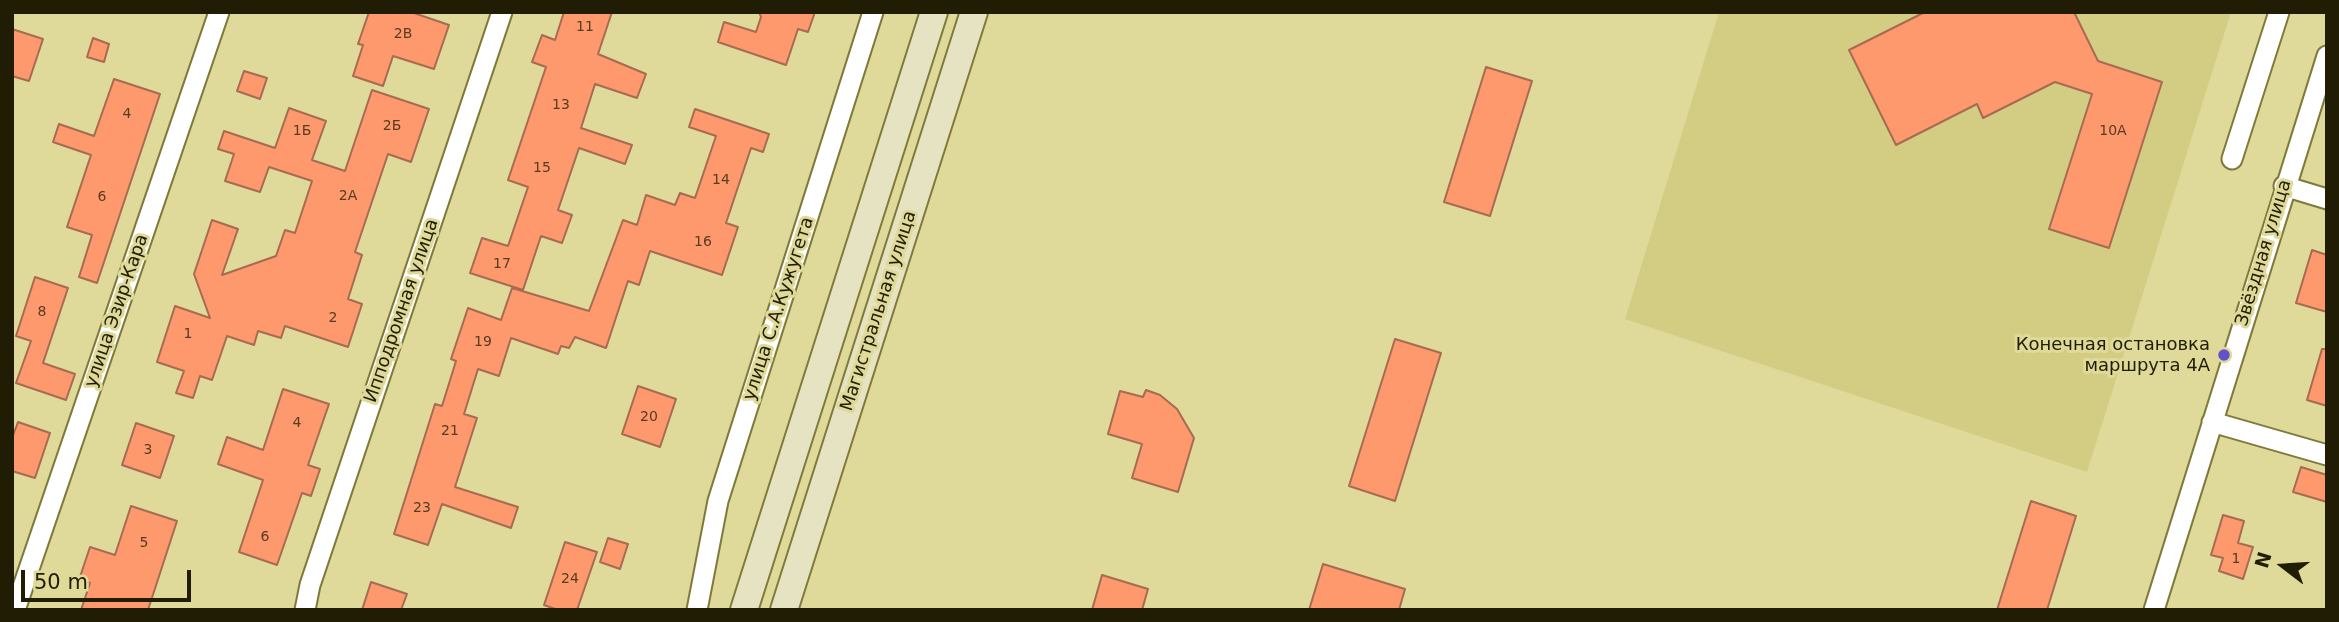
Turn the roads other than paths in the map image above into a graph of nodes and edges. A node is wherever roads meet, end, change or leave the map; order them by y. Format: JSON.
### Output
{"nodes":[{"id":1,"x":219,"y":12,"type":"edge"},
{"id":2,"x":502,"y":12,"type":"edge"},
{"id":3,"x":873,"y":12,"type":"edge"},
{"id":4,"x":934,"y":12,"type":"edge"},
{"id":5,"x":974,"y":12,"type":"edge"},
{"id":6,"x":2279,"y":12,"type":"edge"},
{"id":7,"x":2327,"y":56,"type":"edge"},
{"id":8,"x":2232,"y":159,"type":"dead end"},
{"id":9,"x":2284,"y":186,"type":"junction"},
{"id":10,"x":2327,"y":199,"type":"edge"},
{"id":11,"x":2212,"y":422,"type":"junction"},
{"id":12,"x":2327,"y":455,"type":"edge"},
{"id":13,"x":15,"y":610,"type":"edge"},
{"id":14,"x":305,"y":610,"type":"edge"},
{"id":15,"x":698,"y":610,"type":"edge"},
{"id":16,"x":744,"y":610,"type":"edge"},
{"id":17,"x":783,"y":610,"type":"edge"},
{"id":18,"x":2154,"y":610,"type":"edge"}],
"edges":[{"from":1,"to":13,"type":"street","name":"улица Эзир-Кара"},
{"from":2,"to":14,"type":"street","name":"Ипподромная улица"},
{"from":3,"to":15,"type":"street","name":"улица С.А.Кужугета"},
{"from":4,"to":16,"type":"main road"},
{"from":5,"to":17,"type":"main road","name":"Магистральная улица"},
{"from":6,"to":8,"type":"street"},
{"from":7,"to":9,"type":"street","name":"Звёздная улица"},
{"from":9,"to":10,"type":"street"},
{"from":9,"to":11,"type":"street","name":"Звёздная улица"},
{"from":11,"to":12,"type":"street"},
{"from":11,"to":18,"type":"street","name":"Звёздная улица"}]}
